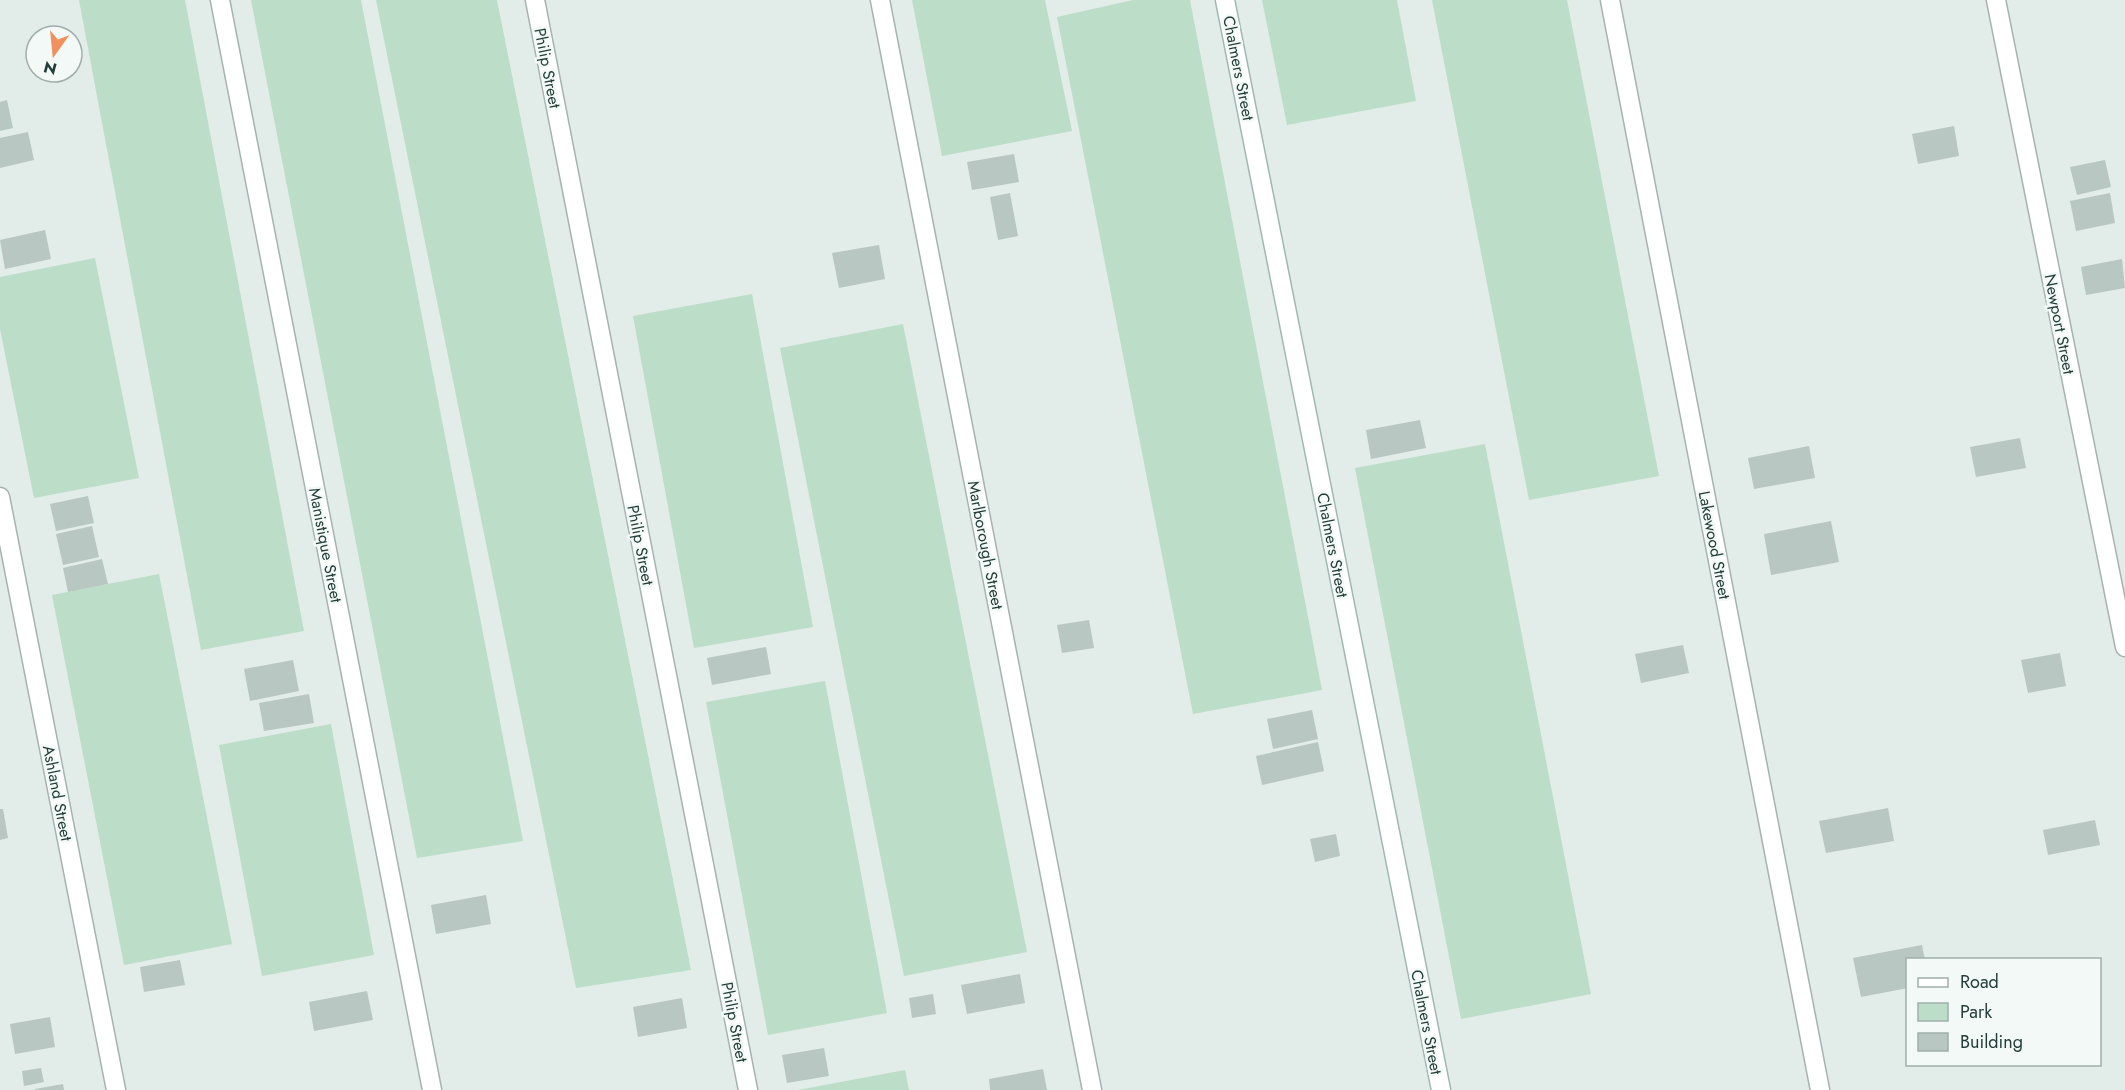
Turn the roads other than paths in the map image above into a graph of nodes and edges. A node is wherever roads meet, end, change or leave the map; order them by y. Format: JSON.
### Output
{"nodes":[{"id":1,"x":220,"y":0,"type":"edge"},
{"id":2,"x":535,"y":0,"type":"edge"},
{"id":3,"x":880,"y":0,"type":"edge"},
{"id":4,"x":1225,"y":0,"type":"edge"},
{"id":5,"x":1610,"y":0,"type":"edge"},
{"id":6,"x":1996,"y":0,"type":"edge"},
{"id":7,"x":0,"y":497,"type":"edge"},
{"id":8,"x":2125,"y":648,"type":"edge"},
{"id":9,"x":116,"y":1090,"type":"edge"},
{"id":10,"x":432,"y":1090,"type":"edge"},
{"id":11,"x":748,"y":1090,"type":"edge"},
{"id":12,"x":1092,"y":1090,"type":"edge"},
{"id":13,"x":1441,"y":1090,"type":"edge"},
{"id":14,"x":1820,"y":1090,"type":"edge"}],
"edges":[{"from":1,"to":10,"type":"street","name":"Manistique Street"},
{"from":2,"to":11,"type":"street","name":"Philip Street"},
{"from":3,"to":12,"type":"street","name":"Marlborough Street"},
{"from":4,"to":13,"type":"street","name":"Chalmers Street"},
{"from":5,"to":14,"type":"street","name":"Lakewood Street"},
{"from":6,"to":8,"type":"street","name":"Newport Street"},
{"from":7,"to":9,"type":"street","name":"Ashland Street"}]}
